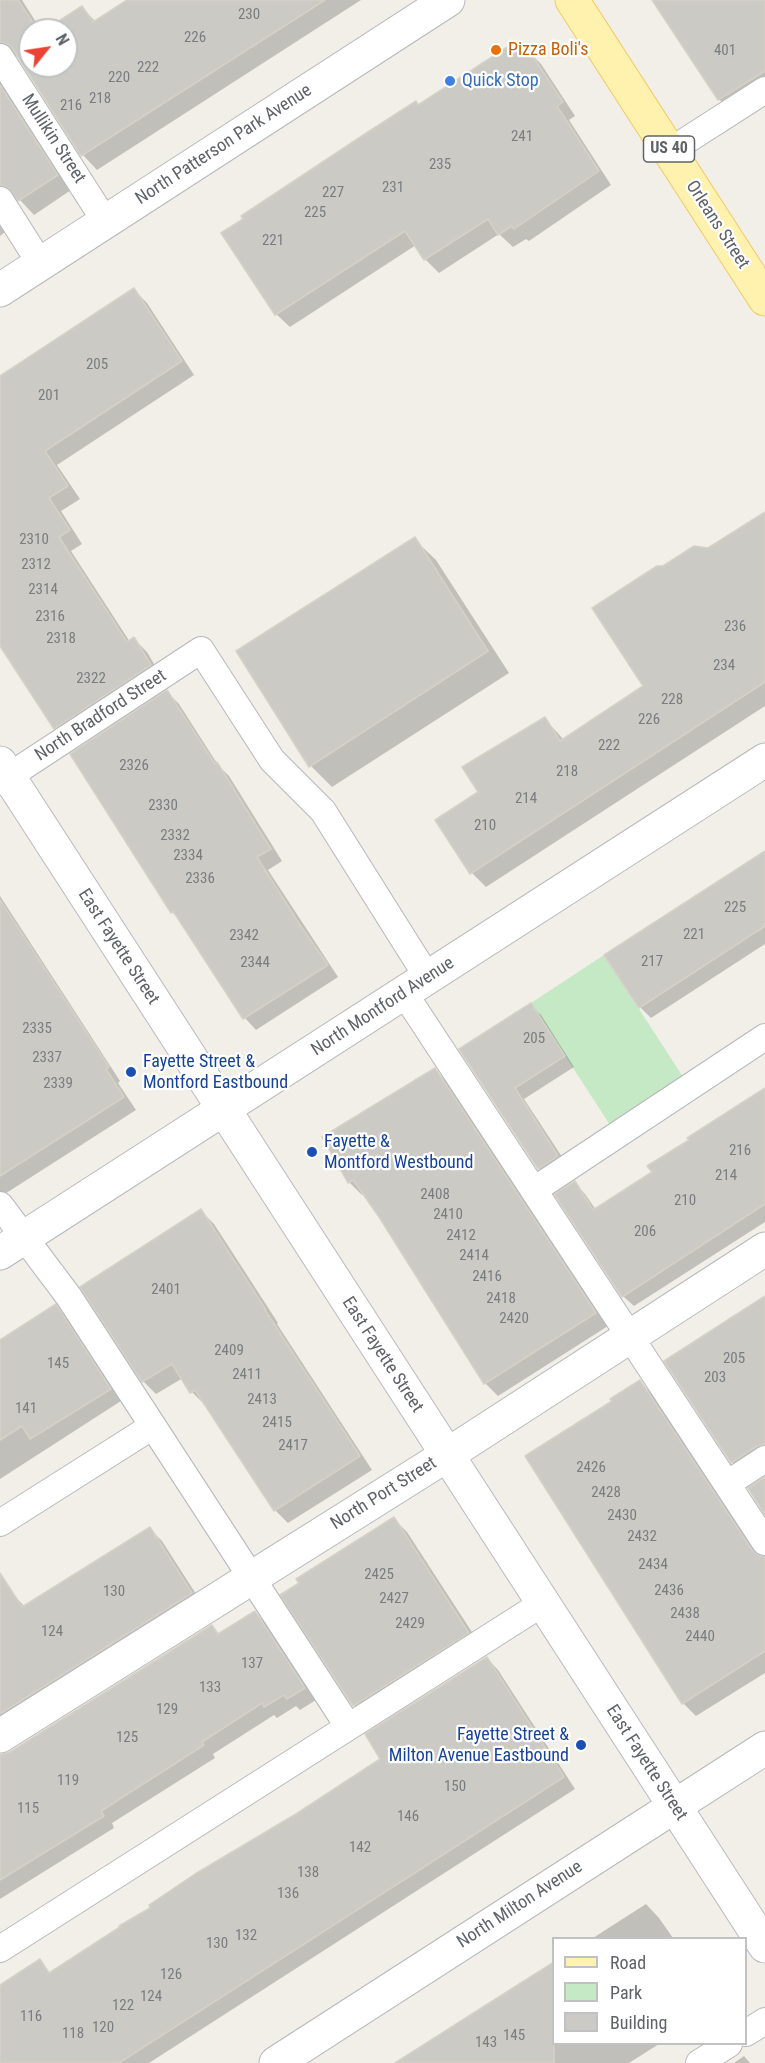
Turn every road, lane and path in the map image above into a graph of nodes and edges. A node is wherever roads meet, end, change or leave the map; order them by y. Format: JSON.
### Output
{"nodes":[{"id":1,"x":448,"y":0,"type":"edge"},
{"id":2,"x":572,"y":0,"type":"edge"},
{"id":3,"x":0,"y":57,"type":"edge"},
{"id":4,"x":765,"y":90,"type":"edge"},
{"id":5,"x":670,"y":151,"type":"junction"},
{"id":6,"x":0,"y":200,"type":"edge"},
{"id":7,"x":105,"y":221,"type":"junction"},
{"id":8,"x":40,"y":263,"type":"junction"},
{"id":9,"x":0,"y":290,"type":"edge"},
{"id":10,"x":764,"y":294,"type":"edge"},
{"id":11,"x":765,"y":760,"type":"edge"},
{"id":12,"x":3,"y":774,"type":"edge"},
{"id":13,"x":416,"y":985,"type":"junction"},
{"id":14,"x":765,"y":1037,"type":"edge"},
{"id":15,"x":224,"y":1109,"type":"junction"},
{"id":16,"x":534,"y":1190,"type":"junction"},
{"id":17,"x":0,"y":1205,"type":"edge"},
{"id":18,"x":12,"y":1245,"type":"edge"},
{"id":19,"x":765,"y":1249,"type":"edge"},
{"id":20,"x":631,"y":1336,"type":"junction"},
{"id":21,"x":153,"y":1426,"type":"junction"},
{"id":22,"x":447,"y":1455,"type":"junction"},
{"id":23,"x":765,"y":1459,"type":"edge"},
{"id":24,"x":727,"y":1484,"type":"junction"},
{"id":25,"x":0,"y":1523,"type":"edge"},
{"id":26,"x":765,"y":1542,"type":"edge"},
{"id":27,"x":251,"y":1578,"type":"junction"},
{"id":28,"x":543,"y":1603,"type":"junction"},
{"id":29,"x":348,"y":1726,"type":"junction"},
{"id":30,"x":0,"y":1736,"type":"edge"},
{"id":31,"x":765,"y":1748,"type":"edge"},
{"id":32,"x":675,"y":1806,"type":"junction"},
{"id":33,"x":765,"y":1946,"type":"edge"},
{"id":34,"x":0,"y":1948,"type":"edge"},
{"id":35,"x":765,"y":2020,"type":"edge"},
{"id":36,"x":747,"y":2032,"type":"edge"},
{"id":37,"x":726,"y":2045,"type":"edge"},
{"id":38,"x":276,"y":2063,"type":"edge"},
{"id":39,"x":699,"y":2063,"type":"edge"}],
"edges":[{"from":1,"to":7,"type":"street","name":"North Patterson Park Avenue"},
{"from":2,"to":5,"type":"main road","name":"Orleans Street","number":"US 40"},
{"from":3,"to":7,"type":"lane","name":"Mullikin Street"},
{"from":4,"to":5,"type":"lane"},
{"from":5,"to":10,"type":"main road","name":"Orleans Street","number":"US 40"},
{"from":6,"to":8,"type":"lane"},
{"from":7,"to":8,"type":"street","name":"North Patterson Park Avenue"},
{"from":8,"to":9,"type":"street","name":"North Patterson Park Avenue"},
{"from":11,"to":13,"type":"street","name":"North Montford Avenue"},
{"from":12,"to":13,"type":"lane","name":"North Bradford Street"},
{"from":12,"to":15,"type":"street","name":"East Fayette Street"},
{"from":13,"to":15,"type":"street","name":"North Montford Avenue"},
{"from":13,"to":16,"type":"lane"},
{"from":14,"to":16,"type":"lane"},
{"from":15,"to":18,"type":"street","name":"North Montford Avenue"},
{"from":15,"to":22,"type":"street","name":"East Fayette Street"},
{"from":16,"to":20,"type":"lane"},
{"from":17,"to":18,"type":"lane"},
{"from":18,"to":21,"type":"lane"},
{"from":19,"to":20,"type":"street","name":"North Port Street"},
{"from":20,"to":22,"type":"street","name":"North Port Street"},
{"from":20,"to":24,"type":"lane"},
{"from":21,"to":25,"type":"lane"},
{"from":21,"to":27,"type":"lane"},
{"from":22,"to":27,"type":"street","name":"North Port Street"},
{"from":22,"to":28,"type":"street","name":"East Fayette Street"},
{"from":23,"to":24,"type":"lane"},
{"from":24,"to":26,"type":"lane"},
{"from":27,"to":29,"type":"lane"},
{"from":27,"to":30,"type":"street","name":"North Port Street"},
{"from":28,"to":29,"type":"lane"},
{"from":28,"to":32,"type":"street","name":"East Fayette Street"},
{"from":29,"to":34,"type":"lane"},
{"from":31,"to":32,"type":"street","name":"North Milton Avenue"},
{"from":32,"to":33,"type":"street","name":"East Fayette Street"},
{"from":32,"to":38,"type":"street","name":"North Milton Avenue"},
{"from":35,"to":36,"type":"lane"},
{"from":37,"to":39,"type":"lane"}]}
